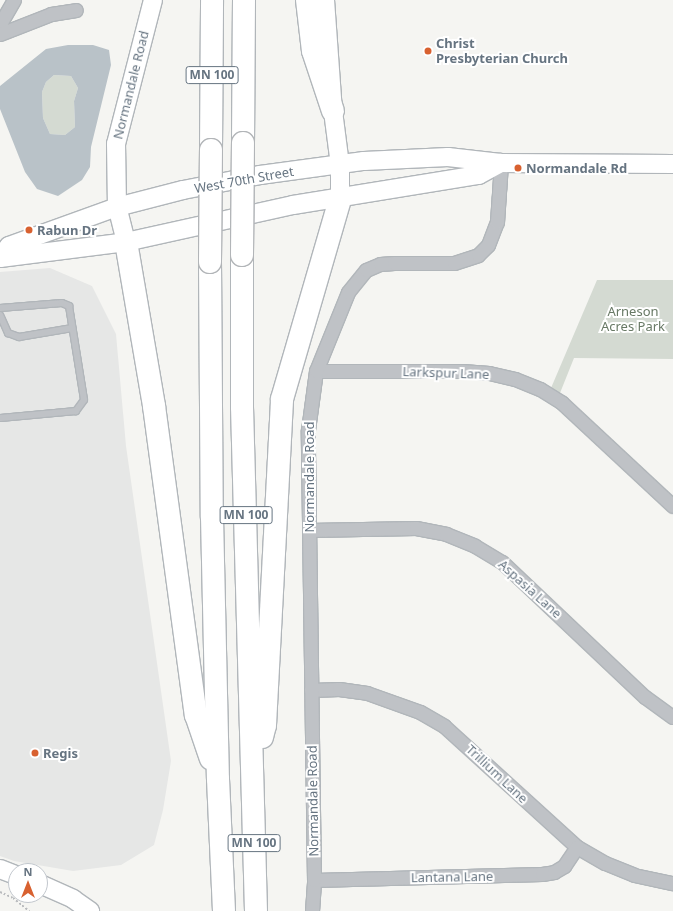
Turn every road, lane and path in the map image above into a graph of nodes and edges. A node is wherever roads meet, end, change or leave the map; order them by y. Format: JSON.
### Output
{"nodes":[{"id":1,"x":14,"y":0,"type":"edge"},
{"id":2,"x":153,"y":0,"type":"edge"},
{"id":3,"x":212,"y":0,"type":"edge"},
{"id":4,"x":244,"y":0,"type":"edge"},
{"id":5,"x":307,"y":0,"type":"edge"},
{"id":6,"x":325,"y":0,"type":"edge"},
{"id":7,"x":76,"y":10,"type":"dead end"},
{"id":8,"x":0,"y":24,"type":"edge"},
{"id":9,"x":0,"y":34,"type":"edge"},
{"id":10,"x":333,"y":111,"type":"junction"},
{"id":11,"x":502,"y":163,"type":"junction"},
{"id":12,"x":673,"y":164,"type":"edge"},
{"id":13,"x":340,"y":165,"type":"junction"},
{"id":14,"x":340,"y":199,"type":"junction"},
{"id":15,"x":117,"y":207,"type":"junction"},
{"id":16,"x":126,"y":242,"type":"junction"},
{"id":17,"x":0,"y":258,"type":"edge"},
{"id":18,"x":0,"y":308,"type":"edge"},
{"id":19,"x":0,"y":315,"type":"edge"},
{"id":20,"x":72,"y":328,"type":"junction"},
{"id":21,"x":316,"y":370,"type":"junction"},
{"id":22,"x":0,"y":418,"type":"edge"},
{"id":23,"x":673,"y":506,"type":"edge"},
{"id":24,"x":309,"y":530,"type":"junction"},
{"id":25,"x":311,"y":690,"type":"junction"},
{"id":26,"x":673,"y":717,"type":"edge"},
{"id":27,"x":252,"y":775,"type":"junction"},
{"id":28,"x":218,"y":779,"type":"junction"},
{"id":29,"x":577,"y":847,"type":"junction"},
{"id":30,"x":314,"y":880,"type":"junction"},
{"id":31,"x":673,"y":883,"type":"edge"},
{"id":32,"x":48,"y":888,"type":"edge"},
{"id":33,"x":0,"y":892,"type":"edge"},
{"id":34,"x":29,"y":911,"type":"edge"},
{"id":35,"x":90,"y":911,"type":"edge"},
{"id":36,"x":224,"y":911,"type":"edge"},
{"id":37,"x":256,"y":911,"type":"edge"},
{"id":38,"x":312,"y":911,"type":"edge"}],
"edges":[{"from":1,"to":8,"type":"street"},
{"from":2,"to":15,"type":"street","name":"Normandale Road"},
{"from":3,"to":28,"type":"highway","number":"MN 100","bridge":true},
{"from":4,"to":27,"type":"highway","number":"MN 100","bridge":true},
{"from":5,"to":10,"type":"highway"},
{"from":6,"to":10,"type":"street"},
{"from":7,"to":9,"type":"street"},
{"from":10,"to":13,"type":"street"},
{"from":11,"to":12,"type":"street","name":"West 70th Street"},
{"from":11,"to":13,"type":"street","name":"West 70th Street"},
{"from":11,"to":14,"type":"street","name":"West 70th Street"},
{"from":11,"to":21,"type":"street","name":"Normandale Road"},
{"from":13,"to":14,"type":"street"},
{"from":13,"to":15,"type":"street","name":"West 70th Street"},
{"from":14,"to":16,"type":"street","name":"West 70th Street"},
{"from":14,"to":27,"type":"highway"},
{"from":15,"to":16,"type":"street","name":"Normandale Road"},
{"from":15,"to":17,"type":"street","name":"West 70th Street"},
{"from":16,"to":17,"type":"street","name":"West 70th Street"},
{"from":16,"to":28,"type":"highway"},
{"from":18,"to":20,"type":"lane"},
{"from":19,"to":20,"type":"lane"},
{"from":20,"to":22,"type":"lane"},
{"from":21,"to":23,"type":"street","name":"Larkspur Lane"},
{"from":21,"to":24,"type":"street","name":"Normandale Road"},
{"from":24,"to":25,"type":"street","name":"Normandale Road"},
{"from":24,"to":26,"type":"street","name":"Aspasia Lane"},
{"from":25,"to":29,"type":"street","name":"Trillium Lane"},
{"from":25,"to":30,"type":"street","name":"Normandale Road"},
{"from":27,"to":37,"type":"highway","number":"MN 100"},
{"from":28,"to":36,"type":"highway","number":"MN 100"},
{"from":29,"to":30,"type":"street","name":"Lantana Lane"},
{"from":29,"to":31,"type":"street","name":"Trillium Lane"},
{"from":30,"to":38,"type":"street","name":"Normandale Road"},
{"from":32,"to":35,"type":"street"},
{"from":33,"to":34,"type":"path"}]}
